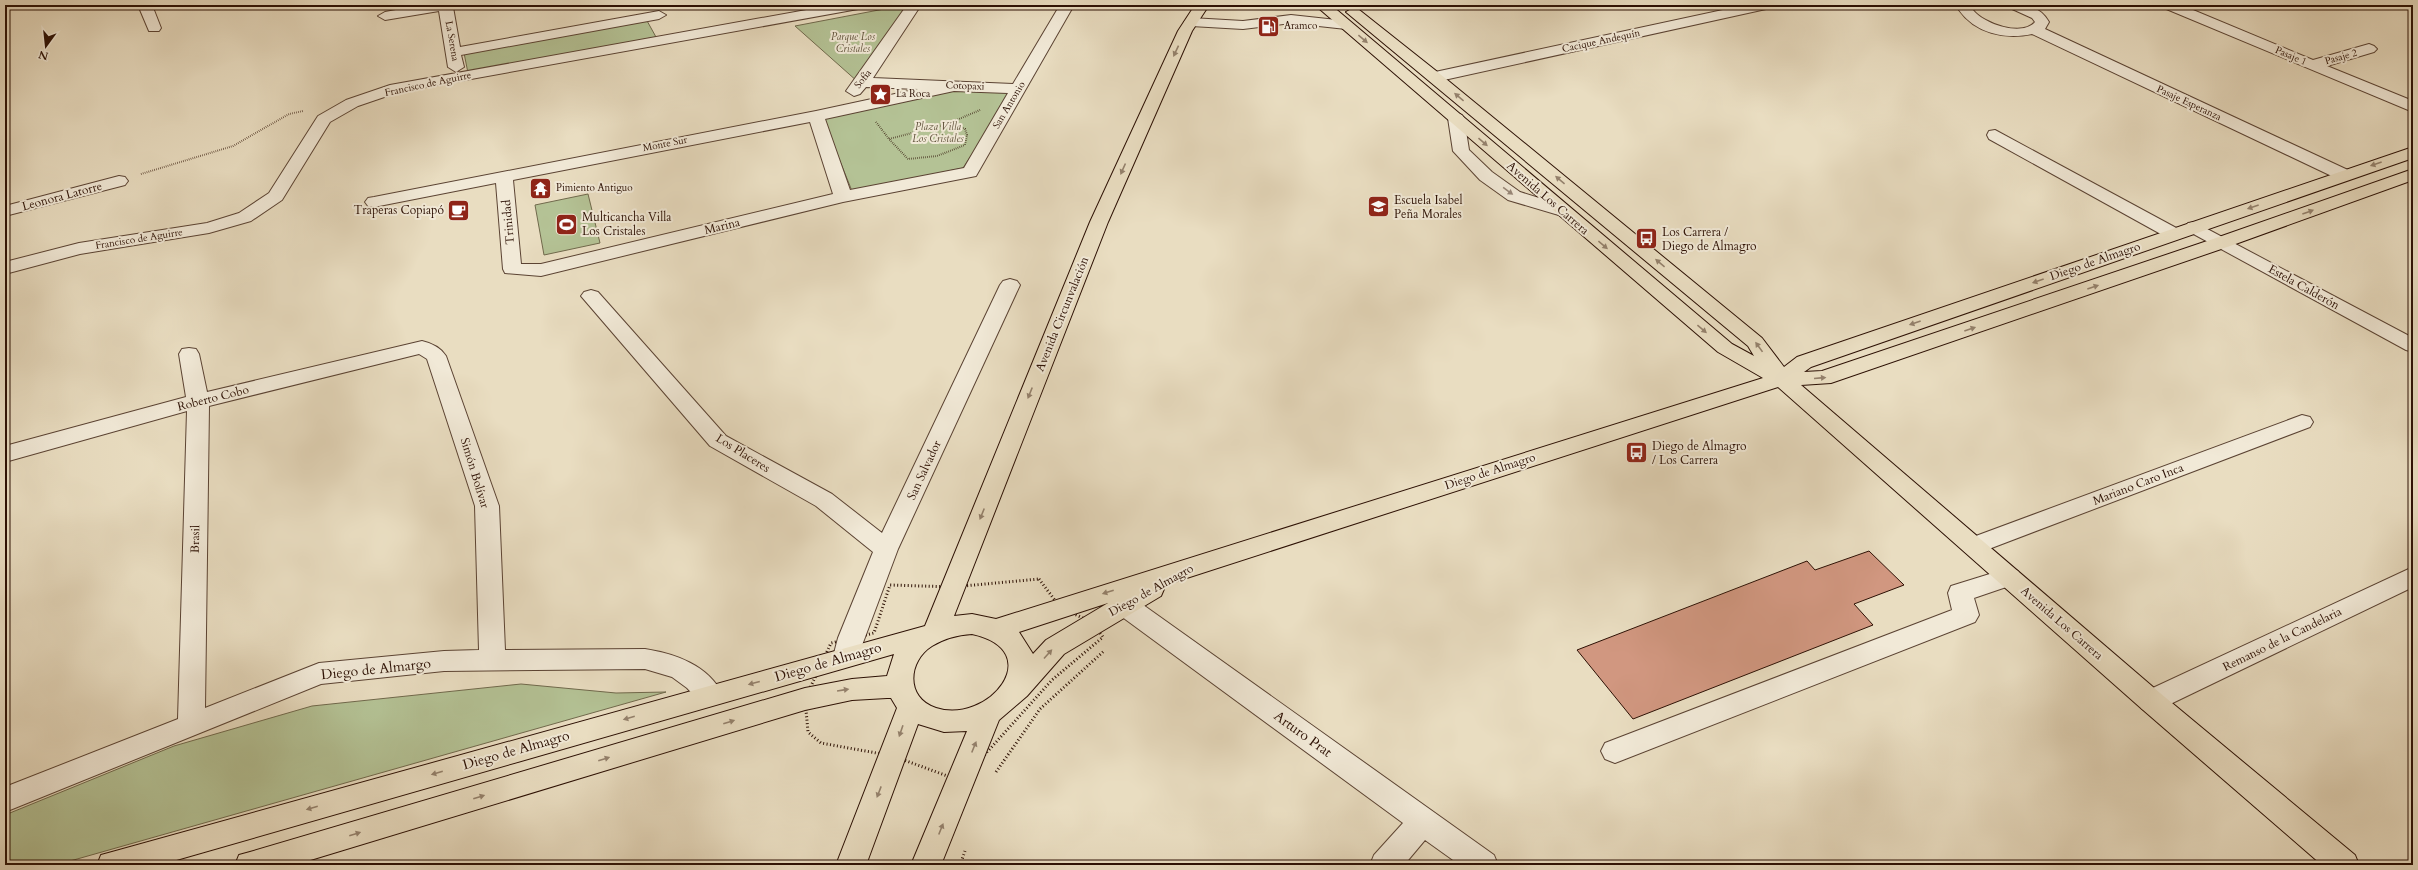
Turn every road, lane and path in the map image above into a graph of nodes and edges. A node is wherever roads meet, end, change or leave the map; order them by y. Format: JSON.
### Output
{"nodes":[{"id":1,"x":162,"y":5,"type":"edge"},
{"id":2,"x":446,"y":5,"type":"edge"},
{"id":3,"x":858,"y":5,"type":"edge"},
{"id":4,"x":914,"y":5,"type":"edge"},
{"id":5,"x":1067,"y":5,"type":"edge"},
{"id":6,"x":1202,"y":5,"type":"edge"},
{"id":7,"x":1322,"y":5,"type":"edge"},
{"id":8,"x":1344,"y":5,"type":"edge"},
{"id":9,"x":1766,"y":5,"type":"edge"},
{"id":10,"x":1970,"y":5,"type":"edge"},
{"id":11,"x":2015,"y":5,"type":"edge"},
{"id":12,"x":2169,"y":5,"type":"edge"},
{"id":13,"x":146,"y":6,"type":"edge"},
{"id":14,"x":658,"y":10,"type":"edge"},
{"id":15,"x":385,"y":16,"type":"dead end"},
{"id":16,"x":1191,"y":22,"type":"junction"},
{"id":17,"x":1346,"y":25,"type":"junction"},
{"id":18,"x":154,"y":28,"type":"dead end"},
{"id":19,"x":2034,"y":30,"type":"junction"},
{"id":20,"x":667,"y":41,"type":"junction"},
{"id":21,"x":2369,"y":49,"type":"dead end"},
{"id":22,"x":455,"y":52,"type":"junction"},
{"id":23,"x":2312,"y":65,"type":"junction"},
{"id":24,"x":457,"y":77,"type":"junction"},
{"id":25,"x":1436,"y":77,"type":"junction"},
{"id":26,"x":862,"y":82,"type":"junction"},
{"id":27,"x":955,"y":86,"type":"junction"},
{"id":28,"x":1019,"y":89,"type":"junction"},
{"id":29,"x":2413,"y":107,"type":"edge"},
{"id":30,"x":983,"y":109,"type":"dead end"},
{"id":31,"x":304,"y":111,"type":"dead end"},
{"id":32,"x":836,"y":111,"type":"junction"},
{"id":33,"x":816,"y":116,"type":"junction"},
{"id":34,"x":1456,"y":118,"type":"junction"},
{"id":35,"x":875,"y":122,"type":"dead end"},
{"id":36,"x":950,"y":123,"type":"junction"},
{"id":37,"x":1996,"y":135,"type":"dead end"},
{"id":38,"x":889,"y":139,"type":"junction"},
{"id":39,"x":2413,"y":152,"type":"edge"},
{"id":40,"x":2413,"y":174,"type":"edge"},
{"id":41,"x":504,"y":175,"type":"junction"},
{"id":42,"x":2344,"y":175,"type":"junction"},
{"id":43,"x":932,"y":180,"type":"joint"},
{"id":44,"x":118,"y":181,"type":"joint"},
{"id":45,"x":842,"y":196,"type":"junction"},
{"id":46,"x":374,"y":202,"type":"dead end"},
{"id":47,"x":1562,"y":210,"type":"junction"},
{"id":48,"x":5,"y":211,"type":"edge"},
{"id":49,"x":2194,"y":227,"type":"junction"},
{"id":50,"x":2174,"y":234,"type":"junction"},
{"id":51,"x":2223,"y":242,"type":"junction"},
{"id":52,"x":5,"y":268,"type":"edge"},
{"id":53,"x":512,"y":269,"type":"joint"},
{"id":54,"x":1010,"y":285,"type":"dead end"},
{"id":55,"x":591,"y":296,"type":"dead end"},
{"id":56,"x":2413,"y":346,"type":"edge"},
{"id":57,"x":422,"y":347,"type":"joint"},
{"id":58,"x":189,"y":354,"type":"dead end"},
{"id":59,"x":1781,"y":379,"type":"junction"},
{"id":60,"x":198,"y":402,"type":"junction"},
{"id":61,"x":2302,"y":422,"type":"dead end"},
{"id":62,"x":5,"y":454,"type":"edge"},
{"id":63,"x":1973,"y":546,"type":"junction"},
{"id":64,"x":886,"y":548,"type":"junction"},
{"id":65,"x":1199,"y":564,"type":"junction"},
{"id":66,"x":2413,"y":576,"type":"edge"},
{"id":67,"x":2009,"y":577,"type":"junction"},
{"id":68,"x":954,"y":587,"type":"junction"},
{"id":69,"x":1123,"y":604,"type":"junction"},
{"id":70,"x":1060,"y":607,"type":"junction"},
{"id":71,"x":1093,"y":623,"type":"junction"},
{"id":72,"x":996,"y":629,"type":"junction"},
{"id":73,"x":929,"y":635,"type":"junction"},
{"id":74,"x":849,"y":648,"type":"junction"},
{"id":75,"x":1104,"y":651,"type":"dead end"},
{"id":76,"x":492,"y":660,"type":"junction"},
{"id":77,"x":819,"y":666,"type":"junction"},
{"id":78,"x":710,"y":694,"type":"junction"},
{"id":79,"x":1013,"y":694,"type":"junction"},
{"id":80,"x":905,"y":697,"type":"junction"},
{"id":81,"x":805,"y":699,"type":"junction"},
{"id":82,"x":2151,"y":701,"type":"junction"},
{"id":83,"x":988,"y":714,"type":"junction"},
{"id":84,"x":192,"y":724,"type":"junction"},
{"id":85,"x":1615,"y":751,"type":"dead end"},
{"id":86,"x":893,"y":756,"type":"junction"},
{"id":87,"x":993,"y":776,"type":"dead end"},
{"id":88,"x":961,"y":781,"type":"junction"},
{"id":89,"x":5,"y":800,"type":"edge"},
{"id":90,"x":1423,"y":821,"type":"junction"},
{"id":91,"x":967,"y":844,"type":"dead end"},
{"id":92,"x":112,"y":865,"type":"edge"},
{"id":93,"x":250,"y":865,"type":"edge"},
{"id":94,"x":851,"y":865,"type":"edge"},
{"id":95,"x":926,"y":865,"type":"edge"},
{"id":96,"x":960,"y":865,"type":"edge"},
{"id":97,"x":1385,"y":865,"type":"edge"},
{"id":98,"x":1482,"y":865,"type":"edge"},
{"id":99,"x":2344,"y":865,"type":"edge"}],
"edges":[{"from":1,"to":13,"type":"street"},
{"from":2,"to":15,"type":"street"},
{"from":2,"to":22,"type":"street","name":"La Serena"},
{"from":3,"to":20,"type":"street","name":"Francisco de Aguirre"},
{"from":4,"to":26,"type":"street","name":"Sofía"},
{"from":5,"to":28,"type":"street","name":"San Antonio"},
{"from":6,"to":16,"type":"main road","name":"Avenida Circunvalación"},
{"from":7,"to":17,"type":"main road","name":"Avenida Los Carrera"},
{"from":8,"to":25,"type":"main road","name":"Avenida Los Carrera"},
{"from":9,"to":25,"type":"street","name":"Cacique Andequín"},
{"from":10,"to":19,"type":"street","name":"Pasaje Esperanza"},
{"from":11,"to":19,"type":"street"},
{"from":12,"to":23,"type":"street","name":"Pasaje 1"},
{"from":13,"to":18,"type":"street"},
{"from":14,"to":20,"type":"street"},
{"from":14,"to":22,"type":"street"},
{"from":16,"to":17,"type":"street"},
{"from":16,"to":68,"type":"main road","name":"Avenida Circunvalación","one_way":true},
{"from":17,"to":34,"type":"main road","name":"Avenida Los Carrera","one_way":true},
{"from":19,"to":42,"type":"street","name":"Pasaje Esperanza"},
{"from":20,"to":24,"type":"street","name":"Francisco de Aguirre"},
{"from":21,"to":23,"type":"street","name":"Pasaje 2"},
{"from":22,"to":24,"type":"street","name":"La Serena"},
{"from":23,"to":29,"type":"street","name":"Pasaje 1"},
{"from":24,"to":52,"type":"street","name":"Francisco de Aguirre"},
{"from":59,"to":25,"type":"main road","name":"Avenida Los Carrera","one_way":true},
{"from":26,"to":27,"type":"street","name":"Cotopaxi"},
{"from":26,"to":32,"type":"street","name":"Sofía"},
{"from":27,"to":28,"type":"street","name":"Cotopaxi"},
{"from":27,"to":32,"type":"street","name":"Monte Sur"},
{"from":28,"to":43,"type":"street","name":"San Antonio"},
{"from":30,"to":36,"type":"path"},
{"from":31,"to":44,"type":"path"},
{"from":32,"to":33,"type":"street","name":"Monte Sur"},
{"from":33,"to":41,"type":"street","name":"Monte Sur"},
{"from":33,"to":45,"type":"street"},
{"from":34,"to":47,"type":"main road","name":"Avenida Los Carrera","one_way":true},
{"from":34,"to":47,"type":"street","one_way":true},
{"from":35,"to":38,"type":"path"},
{"from":36,"to":38,"type":"path"},
{"from":36,"to":38,"type":"path"},
{"from":37,"to":50,"type":"street"},
{"from":39,"to":42,"type":"main road","name":"Diego de Almagro","one_way":true},
{"from":51,"to":40,"type":"main road","name":"Diego de Almagro","one_way":true},
{"from":41,"to":46,"type":"street","name":"Monte Sur"},
{"from":41,"to":53,"type":"street","name":"Trinidad"},
{"from":42,"to":49,"type":"main road","name":"Diego de Almagro","one_way":true},
{"from":43,"to":45,"type":"street","name":"Marina"},
{"from":44,"to":48,"type":"street","name":"Leonora Latorre"},
{"from":45,"to":53,"type":"street","name":"Marina"},
{"from":47,"to":59,"type":"main road","name":"Avenida Los Carrera","one_way":true},
{"from":49,"to":50,"type":"main road","name":"Diego de Almagro"},
{"from":49,"to":51,"type":"street","name":"Estela Calderón"},
{"from":50,"to":59,"type":"main road","name":"Diego de Almagro","one_way":true},
{"from":51,"to":56,"type":"street","name":"Estela Calderón"},
{"from":59,"to":51,"type":"main road","name":"Diego de Almagro","one_way":true},
{"from":54,"to":64,"type":"street","name":"San Salvador"},
{"from":55,"to":64,"type":"street","name":"Los Placeres"},
{"from":57,"to":60,"type":"street","name":"Roberto Cobo"},
{"from":57,"to":76,"type":"street","name":"Simón Bolívar"},
{"from":58,"to":60,"type":"street","name":"Brasil"},
{"from":59,"to":63,"type":"main road","name":"Avenida Los Carrera"},
{"from":59,"to":65,"type":"main road","name":"Diego de Almagro"},
{"from":60,"to":62,"type":"street","name":"Roberto Cobo"},
{"from":60,"to":84,"type":"street","name":"Brasil"},
{"from":61,"to":63,"type":"street","name":"Mariano Caro Inca"},
{"from":63,"to":67,"type":"main road","name":"Avenida Los Carrera"},
{"from":64,"to":74,"type":"street","name":"San Salvador"},
{"from":65,"to":69,"type":"main road","name":"Diego de Almagro"},
{"from":65,"to":70,"type":"main road","name":"Diego de Almagro","one_way":true},
{"from":66,"to":82,"type":"street","name":"Remanso de la Candelaria"},
{"from":67,"to":82,"type":"main road","name":"Avenida Los Carrera"},
{"from":67,"to":85,"type":"street"},
{"from":68,"to":70,"type":"path"},
{"from":68,"to":73,"type":"main road","name":"Avenida Circunvalación"},
{"from":68,"to":74,"type":"path"},
{"from":69,"to":71,"type":"main road","name":"Diego de Almagro"},
{"from":69,"to":90,"type":"street","name":"Arturo Prat"},
{"from":70,"to":71,"type":"path"},
{"from":70,"to":72,"type":"main road","name":"Diego de Almagro"},
{"from":79,"to":71,"type":"main road","name":"Diego de Almagro","one_way":true},
{"from":71,"to":88,"type":"path"},
{"from":72,"to":73,"type":"main road"},
{"from":72,"to":79,"type":"main road"},
{"from":73,"to":74,"type":"main road","name":"Diego de Almagro"},
{"from":73,"to":80,"type":"main road","name":"Avenida Circunvalación"},
{"from":74,"to":77,"type":"main road","name":"Diego de Almagro"},
{"from":74,"to":77,"type":"path"},
{"from":75,"to":87,"type":"path"},
{"from":76,"to":78,"type":"street","name":"Diego de Almargo"},
{"from":76,"to":84,"type":"street","name":"Diego de Almargo"},
{"from":77,"to":78,"type":"main road","name":"Diego de Almagro","one_way":true},
{"from":77,"to":81,"type":"path"},
{"from":78,"to":92,"type":"main road","name":"Diego de Almagro","one_way":true},
{"from":79,"to":83,"type":"main road"},
{"from":81,"to":80,"type":"main road","one_way":true},
{"from":80,"to":83,"type":"main road"},
{"from":80,"to":86,"type":"main road","name":"Avenida Circunvalación","one_way":true},
{"from":81,"to":86,"type":"path"},
{"from":93,"to":81,"type":"main road","one_way":true},
{"from":82,"to":99,"type":"main road","name":"Avenida Los Carrera"},
{"from":88,"to":83,"type":"main road","one_way":true},
{"from":84,"to":89,"type":"street","name":"Diego de Almargo"},
{"from":86,"to":88,"type":"path"},
{"from":86,"to":94,"type":"main road","name":"Avenida Circunvalación","one_way":true},
{"from":95,"to":88,"type":"main road","one_way":true},
{"from":90,"to":97,"type":"street"},
{"from":90,"to":98,"type":"street","name":"Arturo Prat"},
{"from":91,"to":96,"type":"path"}]}
